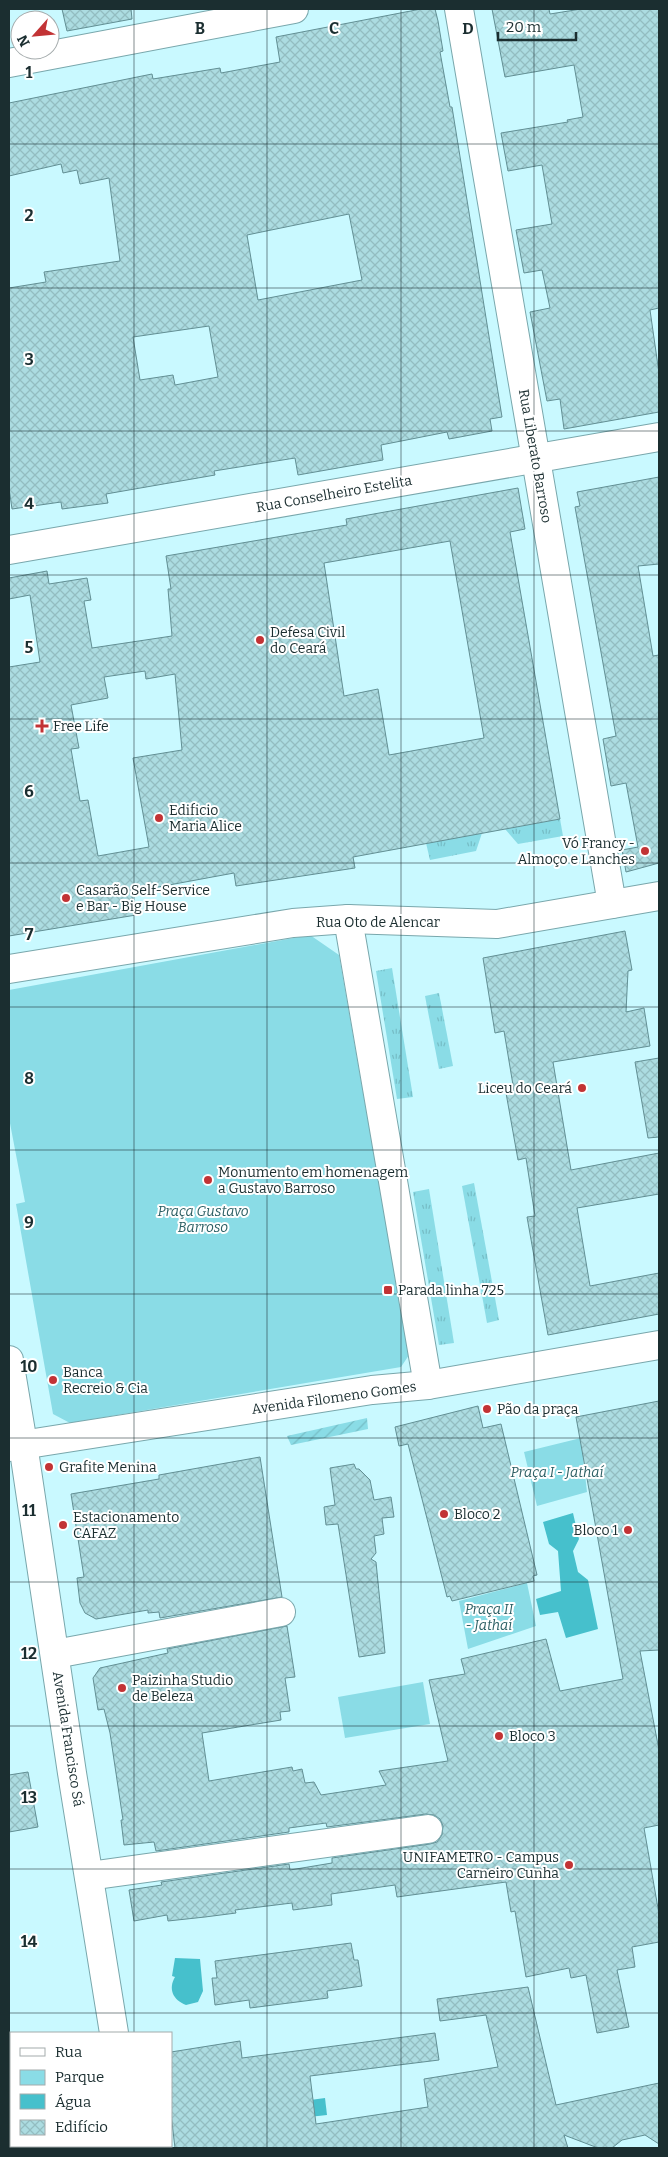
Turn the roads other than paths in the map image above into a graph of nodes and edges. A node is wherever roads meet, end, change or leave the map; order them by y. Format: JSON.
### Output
{"nodes":[{"id":1,"x":294,"y":9,"type":"edge"},
{"id":2,"x":459,"y":9,"type":"edge"},
{"id":3,"x":9,"y":63,"type":"edge"},
{"id":4,"x":659,"y":437,"type":"edge"},
{"id":5,"x":535,"y":458,"type":"junction"},
{"id":6,"x":9,"y":550,"type":"edge"},
{"id":7,"x":659,"y":896,"type":"edge"},
{"id":8,"x":612,"y":904,"type":"junction"},
{"id":9,"x":348,"y":919,"type":"junction"},
{"id":10,"x":9,"y":969,"type":"edge"},
{"id":11,"x":659,"y":1345,"type":"edge"},
{"id":12,"x":9,"y":1360,"type":"edge"},
{"id":13,"x":428,"y":1386,"type":"junction"},
{"id":14,"x":11,"y":1391,"type":"edge"},
{"id":15,"x":16,"y":1446,"type":"edge"},
{"id":16,"x":281,"y":1612,"type":"dead end"},
{"id":17,"x":55,"y":1654,"type":"junction"},
{"id":18,"x":428,"y":1829,"type":"dead end"},
{"id":19,"x":89,"y":1876,"type":"junction"},
{"id":20,"x":114,"y":2032,"type":"edge"}],
"edges":[{"from":1,"to":3,"type":"street"},
{"from":2,"to":5,"type":"street","name":"Rua Liberato Barroso"},
{"from":4,"to":5,"type":"street","name":"Rua Conselheiro Estelita"},
{"from":5,"to":6,"type":"street","name":"Rua Conselheiro Estelita"},
{"from":5,"to":8,"type":"street","name":"Rua Liberato Barroso"},
{"from":7,"to":8,"type":"street","name":"Rua Oto de Alencar"},
{"from":8,"to":9,"type":"street","name":"Rua Oto de Alencar"},
{"from":9,"to":10,"type":"street","name":"Rua Oto de Alencar"},
{"from":9,"to":13,"type":"street"},
{"from":11,"to":13,"type":"street","name":"Avenida Filomeno Gomes"},
{"from":12,"to":14,"type":"street","name":"Avenida Francisco Sá"},
{"from":13,"to":15,"type":"street","name":"Avenida Filomeno Gomes"},
{"from":14,"to":15,"type":"street","name":"Avenida Francisco Sá"},
{"from":15,"to":17,"type":"street","name":"Avenida Francisco Sá"},
{"from":16,"to":17,"type":"street"},
{"from":17,"to":19,"type":"street","name":"Avenida Francisco Sá"},
{"from":18,"to":19,"type":"street"},
{"from":19,"to":20,"type":"street","name":"Avenida Francisco Sá"}]}
